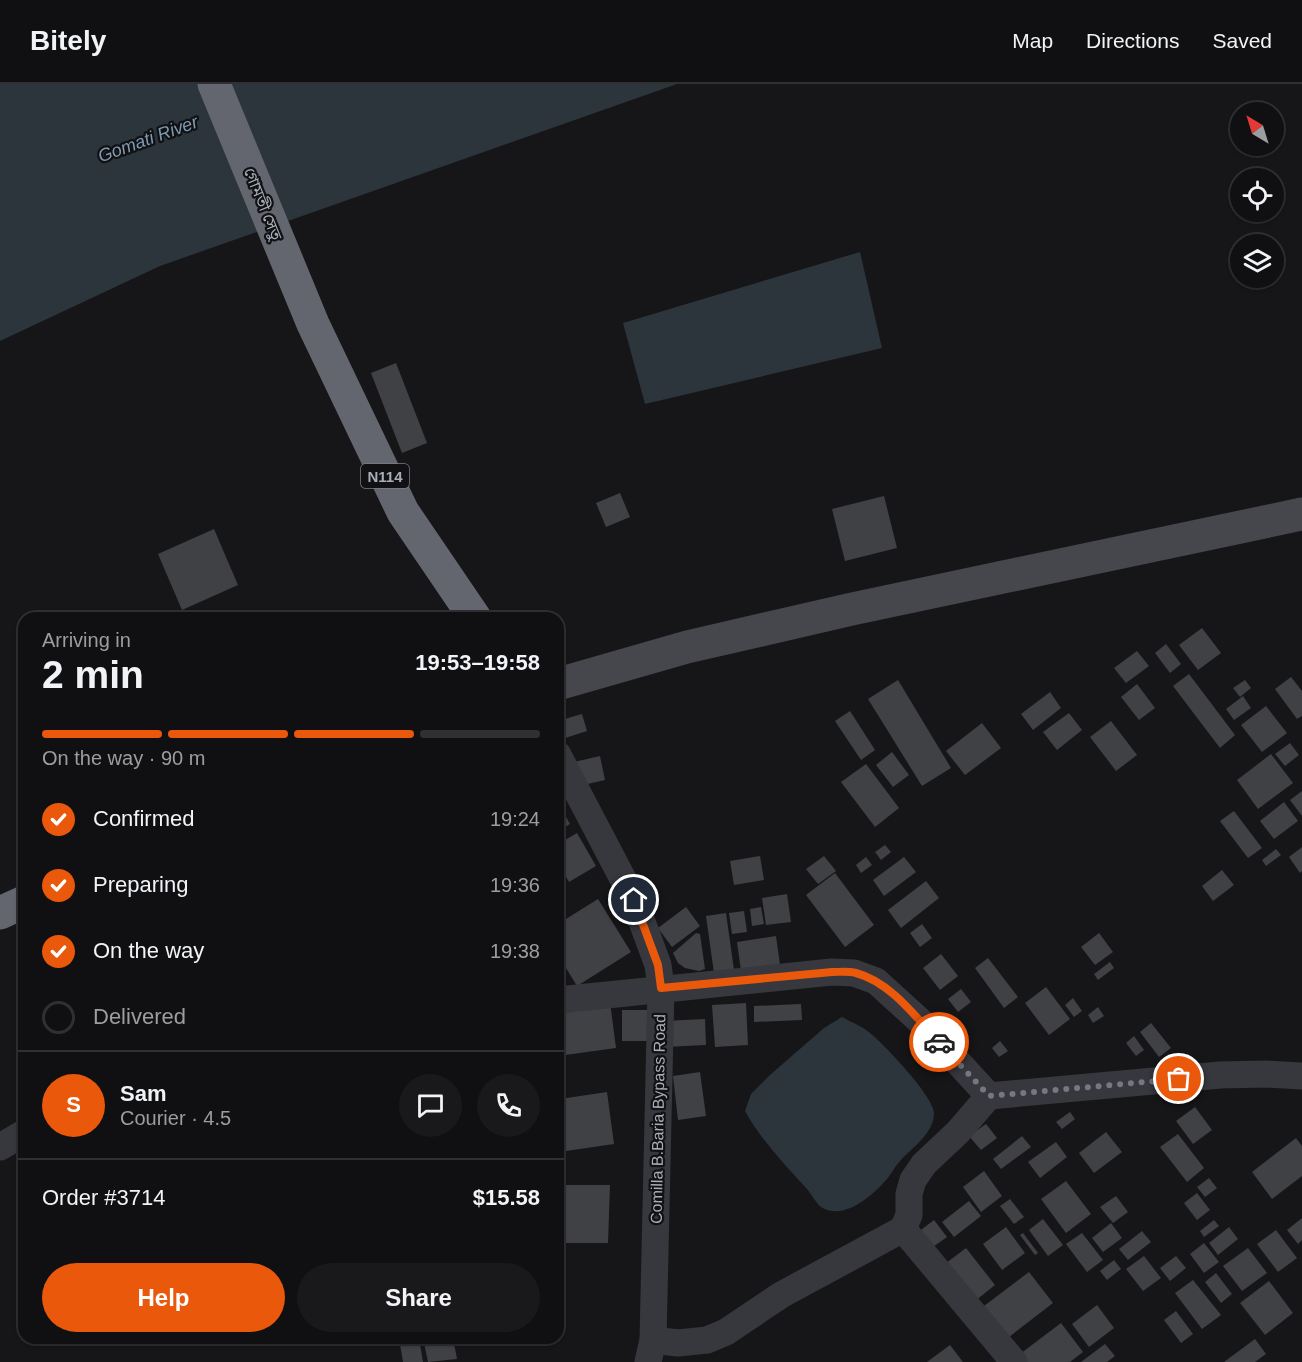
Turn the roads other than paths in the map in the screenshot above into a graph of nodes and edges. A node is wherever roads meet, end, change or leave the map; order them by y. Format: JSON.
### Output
{"nodes":[{"id":1,"x":214,"y":84,"type":"edge"},
{"id":2,"x":1302,"y":514,"type":"edge"},
{"id":3,"x":471,"y":612,"type":"edge"},
{"id":4,"x":564,"y":682,"type":"edge"},
{"id":5,"x":564,"y":766,"type":"edge"},
{"id":6,"x":18,"y":905,"type":"edge"},
{"id":7,"x":0,"y":913,"type":"edge"},
{"id":8,"x":661,"y":988,"type":"junction"},
{"id":9,"x":564,"y":999,"type":"edge"},
{"id":10,"x":1302,"y":1076,"type":"edge"},
{"id":11,"x":989,"y":1096,"type":"junction"},
{"id":12,"x":18,"y":1137,"type":"edge"},
{"id":13,"x":0,"y":1147,"type":"edge"},
{"id":14,"x":903,"y":1229,"type":"junction"},
{"id":15,"x":651,"y":1351,"type":"edge"},
{"id":16,"x":1014,"y":1362,"type":"edge"}],
"edges":[{"from":1,"to":3,"type":"highway","name":"গোমতী সেতু","number":"N114"},
{"from":2,"to":4,"type":"street"},
{"from":5,"to":8,"type":"street","name":"Comilla B.Baria Bypass Road"},
{"from":6,"to":7,"type":"highway"},
{"from":8,"to":9,"type":"street"},
{"from":8,"to":11,"type":"street"},
{"from":8,"to":15,"type":"street","name":"Comilla B.Baria Bypass Road"},
{"from":10,"to":11,"type":"street"},
{"from":11,"to":14,"type":"street"},
{"from":12,"to":13,"type":"street"},
{"from":14,"to":15,"type":"street"},
{"from":14,"to":16,"type":"street"}]}
